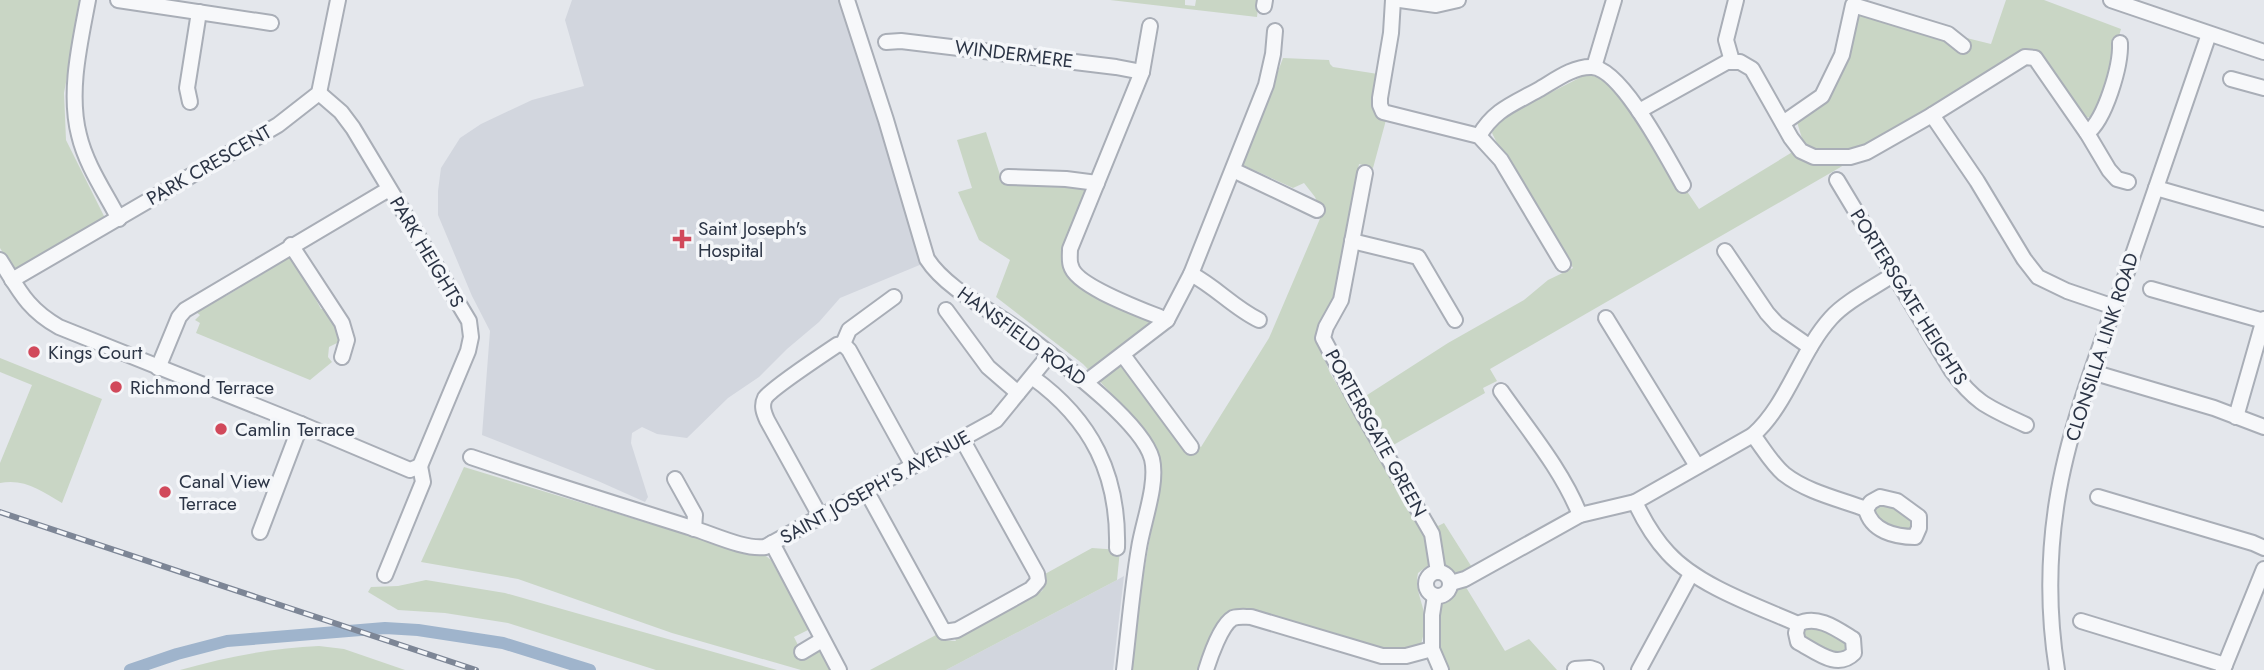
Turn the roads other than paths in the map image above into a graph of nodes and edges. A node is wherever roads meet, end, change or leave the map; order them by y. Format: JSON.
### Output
{"nodes":[{"id":1,"x":88,"y":0,"type":"edge"},
{"id":2,"x":118,"y":0,"type":"edge"},
{"id":3,"x":338,"y":0,"type":"edge"},
{"id":4,"x":847,"y":0,"type":"edge"},
{"id":5,"x":1393,"y":0,"type":"edge"},
{"id":6,"x":1400,"y":0,"type":"edge"},
{"id":7,"x":1458,"y":0,"type":"edge"},
{"id":8,"x":1614,"y":0,"type":"edge"},
{"id":9,"x":1736,"y":0,"type":"edge"},
{"id":10,"x":2110,"y":0,"type":"edge"},
{"id":11,"x":199,"y":12,"type":"junction"},
{"id":12,"x":271,"y":23,"type":"dead end"},
{"id":13,"x":1150,"y":26,"type":"dead end"},
{"id":14,"x":1275,"y":31,"type":"dead end"},
{"id":15,"x":2209,"y":34,"type":"junction"},
{"id":16,"x":886,"y":43,"type":"dead end"},
{"id":17,"x":2120,"y":43,"type":"dead end"},
{"id":18,"x":1963,"y":46,"type":"dead end"},
{"id":19,"x":2264,"y":52,"type":"edge"},
{"id":20,"x":1732,"y":61,"type":"junction"},
{"id":21,"x":1594,"y":67,"type":"junction"},
{"id":22,"x":1142,"y":72,"type":"junction"},
{"id":23,"x":2231,"y":79,"type":"dead end"},
{"id":24,"x":2264,"y":88,"type":"edge"},
{"id":25,"x":319,"y":93,"type":"junction"},
{"id":26,"x":190,"y":102,"type":"dead end"},
{"id":27,"x":1639,"y":111,"type":"junction"},
{"id":28,"x":1932,"y":115,"type":"junction"},
{"id":29,"x":1783,"y":123,"type":"junction"},
{"id":30,"x":2087,"y":133,"type":"junction"},
{"id":31,"x":1479,"y":136,"type":"junction"},
{"id":32,"x":1233,"y":170,"type":"junction"},
{"id":33,"x":1365,"y":173,"type":"dead end"},
{"id":34,"x":1008,"y":177,"type":"dead end"},
{"id":35,"x":1837,"y":180,"type":"dead end"},
{"id":36,"x":2128,"y":182,"type":"dead end"},
{"id":37,"x":1097,"y":183,"type":"junction"},
{"id":38,"x":1683,"y":185,"type":"dead end"},
{"id":39,"x":2156,"y":188,"type":"junction"},
{"id":40,"x":389,"y":189,"type":"junction"},
{"id":41,"x":1317,"y":210,"type":"dead end"},
{"id":42,"x":119,"y":219,"type":"junction"},
{"id":43,"x":2264,"y":219,"type":"edge"},
{"id":44,"x":1352,"y":241,"type":"junction"},
{"id":45,"x":291,"y":245,"type":"junction"},
{"id":46,"x":1725,"y":251,"type":"dead end"},
{"id":47,"x":0,"y":260,"type":"edge"},
{"id":48,"x":1563,"y":264,"type":"dead end"},
{"id":49,"x":1191,"y":274,"type":"junction"},
{"id":50,"x":1894,"y":274,"type":"junction"},
{"id":51,"x":12,"y":280,"type":"junction"},
{"id":52,"x":2151,"y":289,"type":"dead end"},
{"id":53,"x":894,"y":297,"type":"dead end"},
{"id":54,"x":2114,"y":307,"type":"junction"},
{"id":55,"x":953,"y":317,"type":"dead end"},
{"id":56,"x":1606,"y":318,"type":"dead end"},
{"id":57,"x":1167,"y":320,"type":"junction"},
{"id":58,"x":1259,"y":320,"type":"dead end"},
{"id":59,"x":1455,"y":320,"type":"dead end"},
{"id":60,"x":2264,"y":320,"type":"edge"},
{"id":61,"x":843,"y":344,"type":"junction"},
{"id":62,"x":1810,"y":347,"type":"junction"},
{"id":63,"x":1050,"y":355,"type":"junction"},
{"id":64,"x":1123,"y":355,"type":"junction"},
{"id":65,"x":342,"y":356,"type":"dead end"},
{"id":66,"x":158,"y":368,"type":"junction"},
{"id":67,"x":2092,"y":372,"type":"junction"},
{"id":68,"x":1032,"y":377,"type":"junction"},
{"id":69,"x":1086,"y":382,"type":"junction"},
{"id":70,"x":1501,"y":391,"type":"dead end"},
{"id":71,"x":1018,"y":393,"type":"junction"},
{"id":72,"x":2236,"y":417,"type":"junction"},
{"id":73,"x":301,"y":424,"type":"junction"},
{"id":74,"x":2026,"y":425,"type":"dead end"},
{"id":75,"x":2264,"y":427,"type":"edge"},
{"id":76,"x":1753,"y":435,"type":"junction"},
{"id":77,"x":962,"y":439,"type":"junction"},
{"id":78,"x":1191,"y":447,"type":"dead end"},
{"id":79,"x":471,"y":457,"type":"dead end"},
{"id":80,"x":420,"y":466,"type":"junction"},
{"id":81,"x":913,"y":466,"type":"junction"},
{"id":82,"x":1697,"y":466,"type":"junction"},
{"id":83,"x":675,"y":480,"type":"dead end"},
{"id":84,"x":867,"y":492,"type":"junction"},
{"id":85,"x":2098,"y":496,"type":"dead end"},
{"id":86,"x":1635,"y":502,"type":"junction"},
{"id":87,"x":1132,"y":507,"type":"dead end"},
{"id":88,"x":1116,"y":509,"type":"junction"},
{"id":89,"x":1866,"y":509,"type":"dead end"},
{"id":90,"x":1580,"y":515,"type":"junction"},
{"id":91,"x":820,"y":516,"type":"junction"},
{"id":92,"x":694,"y":529,"type":"junction"},
{"id":93,"x":260,"y":532,"type":"dead end"},
{"id":94,"x":772,"y":544,"type":"junction"},
{"id":95,"x":1117,"y":548,"type":"dead end"},
{"id":96,"x":2264,"y":548,"type":"edge"},
{"id":97,"x":2264,"y":569,"type":"edge"},
{"id":98,"x":1438,"y":572,"type":"junction"},
{"id":99,"x":1691,"y":573,"type":"junction"},
{"id":100,"x":385,"y":575,"type":"dead end"},
{"id":101,"x":1451,"y":583,"type":"junction"},
{"id":102,"x":1435,"y":596,"type":"junction"},
{"id":103,"x":2081,"y":621,"type":"dead end"},
{"id":104,"x":1798,"y":624,"type":"dead end"},
{"id":105,"x":822,"y":640,"type":"junction"},
{"id":106,"x":1432,"y":649,"type":"junction"},
{"id":107,"x":802,"y":652,"type":"dead end"},
{"id":108,"x":2224,"y":668,"type":"edge"},
{"id":109,"x":1575,"y":669,"type":"edge"},
{"id":110,"x":839,"y":670,"type":"edge"},
{"id":111,"x":1124,"y":670,"type":"edge"},
{"id":112,"x":1206,"y":670,"type":"edge"},
{"id":113,"x":1441,"y":670,"type":"edge"},
{"id":114,"x":1595,"y":670,"type":"edge"},
{"id":115,"x":1639,"y":670,"type":"edge"},
{"id":116,"x":2057,"y":670,"type":"edge"}],
"edges":[{"from":1,"to":42,"type":"street"},
{"from":2,"to":11,"type":"street"},
{"from":3,"to":25,"type":"street"},
{"from":4,"to":63,"type":"street","name":"HANSFIELD ROAD"},
{"from":5,"to":31,"type":"street"},
{"from":6,"to":7,"type":"street"},
{"from":8,"to":21,"type":"street"},
{"from":9,"to":20,"type":"street"},
{"from":10,"to":15,"type":"street"},
{"from":11,"to":12,"type":"street"},
{"from":11,"to":26,"type":"street"},
{"from":13,"to":22,"type":"street"},
{"from":14,"to":32,"type":"street"},
{"from":15,"to":19,"type":"street"},
{"from":15,"to":39,"type":"street","name":"CLONSILLA LINK ROAD"},
{"from":16,"to":22,"type":"street","name":"WINDERMERE"},
{"from":17,"to":30,"type":"street"},
{"from":18,"to":29,"type":"street"},
{"from":20,"to":27,"type":"street"},
{"from":20,"to":29,"type":"street"},
{"from":21,"to":27,"type":"street"},
{"from":21,"to":31,"type":"street"},
{"from":22,"to":37,"type":"street"},
{"from":23,"to":24,"type":"street"},
{"from":25,"to":40,"type":"street","name":"PARK HEIGHTS"},
{"from":25,"to":42,"type":"street","name":"PARK CRESCENT"},
{"from":27,"to":38,"type":"street"},
{"from":28,"to":29,"type":"street"},
{"from":28,"to":30,"type":"street"},
{"from":28,"to":54,"type":"street"},
{"from":30,"to":36,"type":"street"},
{"from":31,"to":48,"type":"street"},
{"from":32,"to":41,"type":"street"},
{"from":32,"to":49,"type":"street"},
{"from":33,"to":44,"type":"street","name":"PORTERSGATE GREEN"},
{"from":34,"to":37,"type":"street"},
{"from":35,"to":50,"type":"street","name":"PORTERSGATE HEIGHTS"},
{"from":37,"to":57,"type":"street"},
{"from":39,"to":43,"type":"street"},
{"from":39,"to":54,"type":"street","name":"CLONSILLA LINK ROAD"},
{"from":40,"to":45,"type":"street"},
{"from":40,"to":80,"type":"street","name":"PARK HEIGHTS"},
{"from":42,"to":51,"type":"street","name":"PARK CRESCENT"},
{"from":44,"to":59,"type":"street"},
{"from":44,"to":98,"type":"street","name":"PORTERSGATE GREEN"},
{"from":45,"to":65,"type":"street"},
{"from":45,"to":66,"type":"street"},
{"from":46,"to":62,"type":"street"},
{"from":47,"to":51,"type":"street"},
{"from":49,"to":57,"type":"street"},
{"from":49,"to":58,"type":"street"},
{"from":50,"to":62,"type":"street"},
{"from":50,"to":74,"type":"street","name":"PORTERSGATE HEIGHTS"},
{"from":51,"to":66,"type":"street"},
{"from":52,"to":60,"type":"street"},
{"from":53,"to":61,"type":"street"},
{"from":54,"to":67,"type":"street","name":"CLONSILLA LINK ROAD"},
{"from":55,"to":71,"type":"street"},
{"from":56,"to":82,"type":"street"},
{"from":57,"to":64,"type":"street"},
{"from":60,"to":72,"type":"street"},
{"from":61,"to":81,"type":"street"},
{"from":61,"to":91,"type":"street"},
{"from":62,"to":76,"type":"street"},
{"from":63,"to":68,"type":"street","name":"SAINT JOSEPH'S AVENUE"},
{"from":63,"to":69,"type":"street","name":"HANSFIELD ROAD"},
{"from":64,"to":69,"type":"street"},
{"from":64,"to":78,"type":"street"},
{"from":66,"to":73,"type":"street"},
{"from":67,"to":72,"type":"street"},
{"from":67,"to":116,"type":"street","name":"CLONSILLA LINK ROAD"},
{"from":68,"to":71,"type":"street","name":"SAINT JOSEPH'S AVENUE"},
{"from":68,"to":88,"type":"street"},
{"from":69,"to":111,"type":"street","name":"HANSFIELD ROAD"},
{"from":70,"to":90,"type":"street"},
{"from":71,"to":77,"type":"street","name":"SAINT JOSEPH'S AVENUE"},
{"from":72,"to":75,"type":"street"},
{"from":73,"to":80,"type":"street"},
{"from":73,"to":93,"type":"street"},
{"from":76,"to":82,"type":"street"},
{"from":76,"to":89,"type":"street"},
{"from":77,"to":81,"type":"street","name":"SAINT JOSEPH'S AVENUE"},
{"from":77,"to":84,"type":"street"},
{"from":79,"to":92,"type":"street","name":"SAINT JOSEPH'S AVENUE"},
{"from":80,"to":100,"type":"street","name":"PARK HEIGHTS"},
{"from":81,"to":84,"type":"street","name":"SAINT JOSEPH'S AVENUE"},
{"from":82,"to":86,"type":"street"},
{"from":83,"to":92,"type":"street"},
{"from":84,"to":91,"type":"street","name":"SAINT JOSEPH'S AVENUE"},
{"from":85,"to":96,"type":"street"},
{"from":86,"to":90,"type":"street"},
{"from":86,"to":99,"type":"street"},
{"from":87,"to":88,"type":"street"},
{"from":88,"to":95,"type":"street"},
{"from":90,"to":101,"type":"street"},
{"from":91,"to":94,"type":"street","name":"SAINT JOSEPH'S AVENUE"},
{"from":92,"to":94,"type":"street","name":"SAINT JOSEPH'S AVENUE"},
{"from":94,"to":105,"type":"street"},
{"from":97,"to":108,"type":"street"},
{"from":98,"to":101,"type":"street"},
{"from":98,"to":102,"type":"street"},
{"from":99,"to":104,"type":"street"},
{"from":99,"to":115,"type":"street"},
{"from":101,"to":102,"type":"street"},
{"from":102,"to":106,"type":"street"},
{"from":103,"to":108,"type":"street"},
{"from":105,"to":107,"type":"street"},
{"from":105,"to":110,"type":"street"},
{"from":106,"to":112,"type":"street"},
{"from":106,"to":113,"type":"street"},
{"from":109,"to":114,"type":"street"}]}
